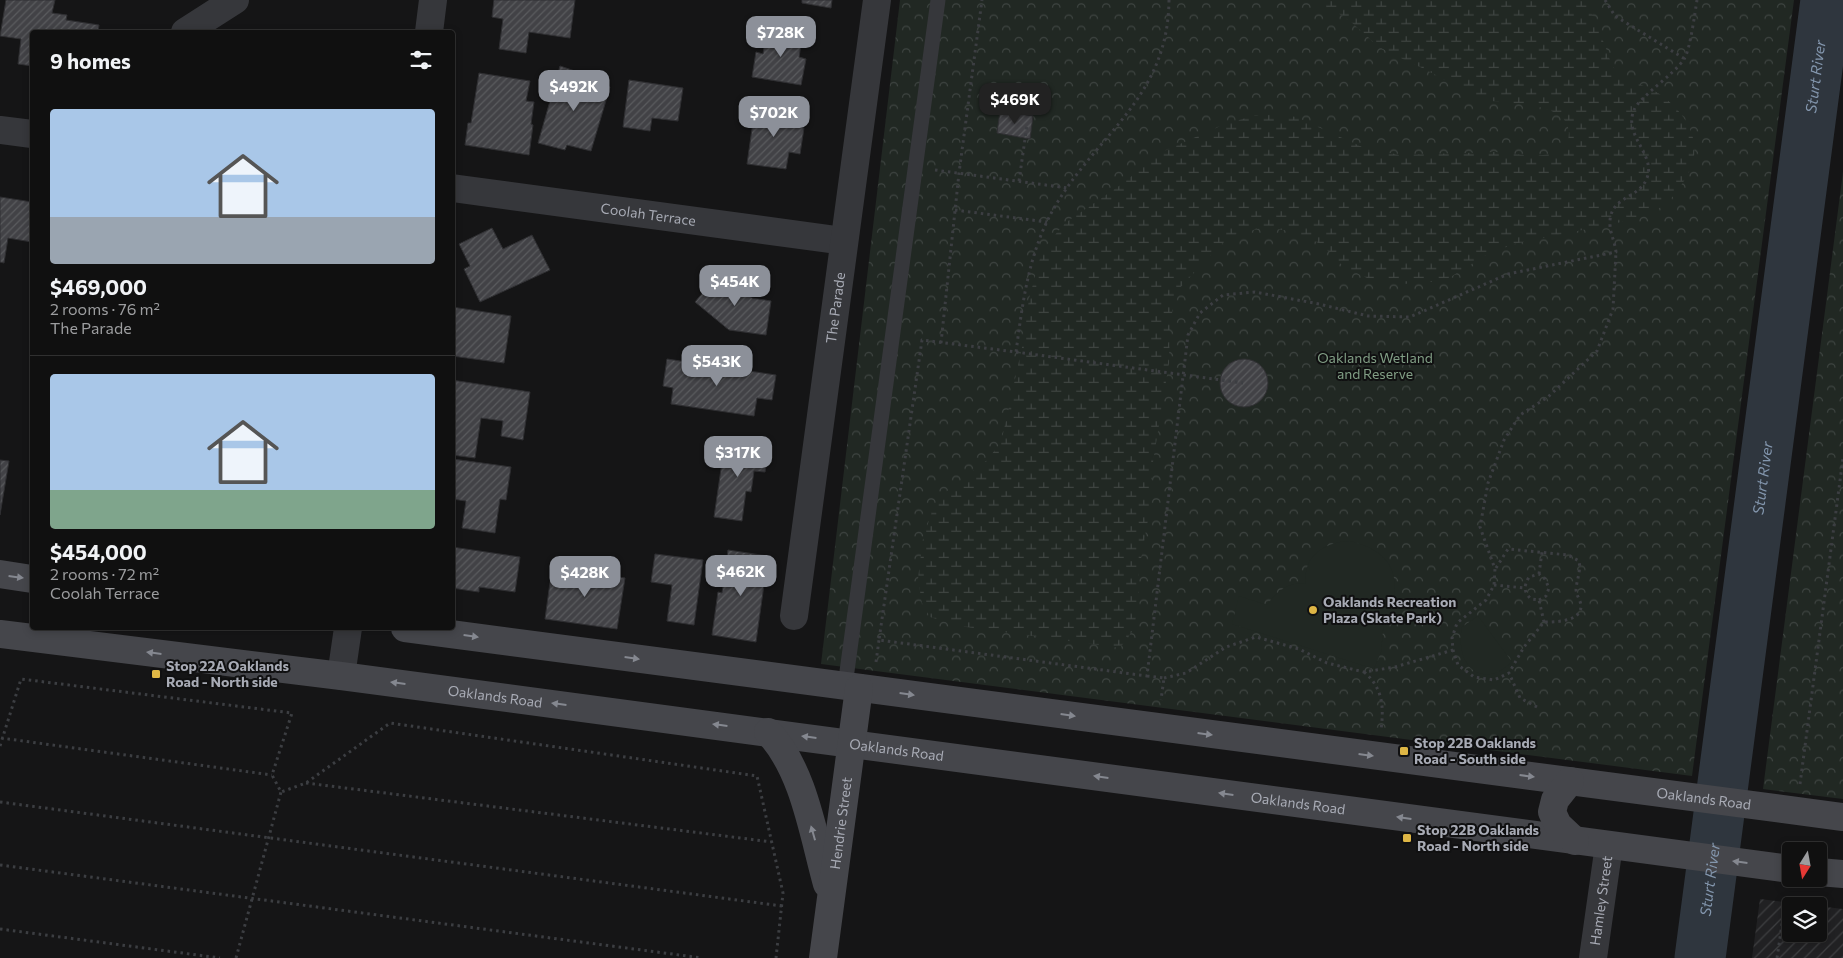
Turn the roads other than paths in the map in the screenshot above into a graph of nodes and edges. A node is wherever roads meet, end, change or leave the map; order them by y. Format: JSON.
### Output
{"nodes":[{"id":1,"x":235,"y":0,"type":"edge"},
{"id":2,"x":433,"y":0,"type":"edge"},
{"id":3,"x":877,"y":0,"type":"edge"},
{"id":4,"x":938,"y":0,"type":"edge"},
{"id":5,"x":188,"y":30,"type":"edge"},
{"id":6,"x":429,"y":30,"type":"edge"},
{"id":7,"x":0,"y":130,"type":"edge"},
{"id":8,"x":30,"y":134,"type":"edge"},
{"id":9,"x":455,"y":188,"type":"edge"},
{"id":10,"x":844,"y":242,"type":"junction"},
{"id":11,"x":0,"y":574,"type":"edge"},
{"id":12,"x":30,"y":579,"type":"edge"},
{"id":13,"x":794,"y":616,"type":"dead end"},
{"id":14,"x":348,"y":630,"type":"edge"},
{"id":15,"x":421,"y":630,"type":"edge"},
{"id":16,"x":0,"y":634,"type":"edge"},
{"id":17,"x":342,"y":676,"type":"junction"},
{"id":18,"x":852,"y":687,"type":"junction"},
{"id":19,"x":768,"y":732,"type":"junction"},
{"id":20,"x":850,"y":743,"type":"junction"},
{"id":21,"x":1570,"y":781,"type":"junction"},
{"id":22,"x":1843,"y":816,"type":"edge"},
{"id":23,"x":1575,"y":841,"type":"junction"},
{"id":24,"x":1609,"y":845,"type":"junction"},
{"id":25,"x":1828,"y":873,"type":"edge"},
{"id":26,"x":1843,"y":874,"type":"edge"},
{"id":27,"x":1782,"y":875,"type":"edge"},
{"id":28,"x":831,"y":897,"type":"junction"},
{"id":29,"x":823,"y":958,"type":"edge"},
{"id":30,"x":1593,"y":958,"type":"edge"}],
"edges":[{"from":1,"to":5,"type":"street"},
{"from":2,"to":6,"type":"street"},
{"from":3,"to":10,"type":"street","name":"The Parade"},
{"from":4,"to":18,"type":"lane"},
{"from":7,"to":8,"type":"street"},
{"from":9,"to":10,"type":"street","name":"Coolah Terrace"},
{"from":10,"to":13,"type":"street","name":"The Parade"},
{"from":11,"to":12,"type":"main road","one_way":true},
{"from":14,"to":17,"type":"street"},
{"from":15,"to":18,"type":"main road","name":"Oaklands Road","one_way":true},
{"from":17,"to":16,"type":"main road","name":"Oaklands Road","one_way":true},
{"from":19,"to":17,"type":"main road","name":"Oaklands Road","one_way":true},
{"from":18,"to":20,"type":"main road","name":"Hendrie Street"},
{"from":18,"to":21,"type":"main road","name":"Oaklands Road","one_way":true},
{"from":20,"to":19,"type":"main road","name":"Oaklands Road","one_way":true},
{"from":28,"to":19,"type":"main road","one_way":true},
{"from":23,"to":20,"type":"main road","name":"Oaklands Road","one_way":true},
{"from":20,"to":28,"type":"main road","name":"Hendrie Street"},
{"from":21,"to":22,"type":"main road","name":"Oaklands Road"},
{"from":21,"to":23,"type":"main road"},
{"from":23,"to":24,"type":"main road","name":"Oaklands Road"},
{"from":27,"to":24,"type":"main road","name":"Oaklands Road","one_way":true},
{"from":24,"to":30,"type":"street","name":"Hamley Street"},
{"from":25,"to":26,"type":"main road"},
{"from":28,"to":29,"type":"main road","name":"Hendrie Street"}]}
